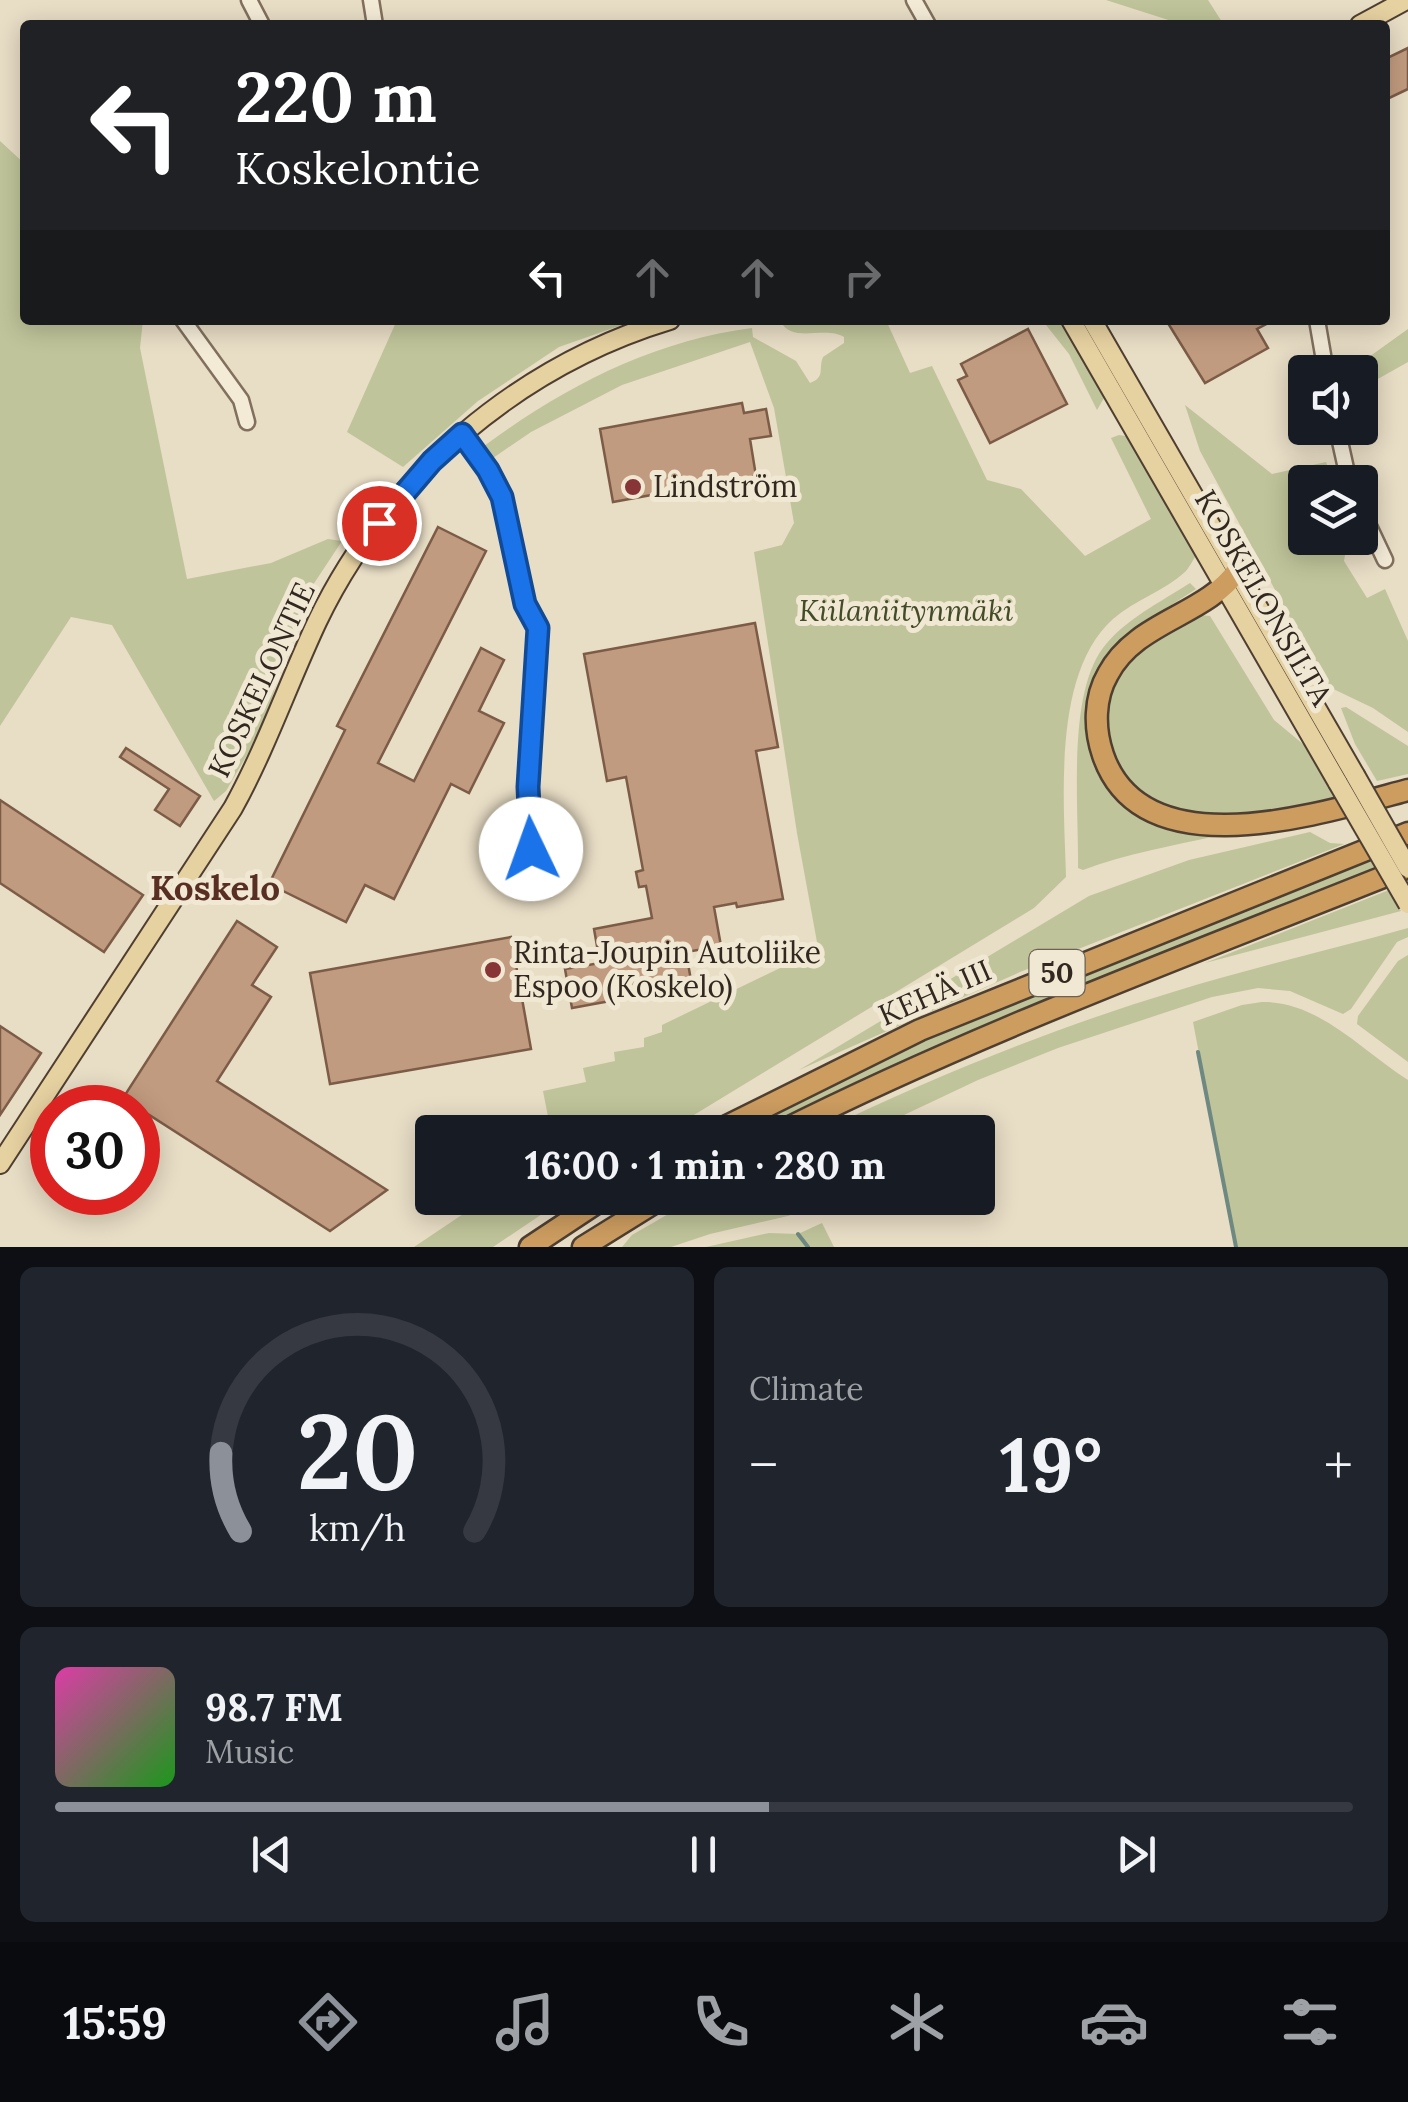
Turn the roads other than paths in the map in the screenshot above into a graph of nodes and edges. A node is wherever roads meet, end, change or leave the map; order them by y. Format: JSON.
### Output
{"nodes":[{"id":1,"x":1406,"y":0,"type":"edge"},
{"id":2,"x":1369,"y":20,"type":"edge"},
{"id":3,"x":187,"y":325,"type":"edge"},
{"id":4,"x":656,"y":325,"type":"edge"},
{"id":5,"x":1073,"y":325,"type":"edge"},
{"id":6,"x":1095,"y":325,"type":"edge"},
{"id":7,"x":1317,"y":325,"type":"edge"},
{"id":8,"x":1323,"y":355,"type":"edge"},
{"id":9,"x":247,"y":422,"type":"dead end"},
{"id":10,"x":462,"y":434,"type":"junction"},
{"id":11,"x":1378,"y":545,"type":"edge"},
{"id":12,"x":1385,"y":560,"type":"dead end"},
{"id":13,"x":1232,"y":579,"type":"junction"},
{"id":14,"x":1346,"y":779,"type":"junction"},
{"id":15,"x":1408,"y":790,"type":"edge"},
{"id":16,"x":1408,"y":833,"type":"edge"},
{"id":17,"x":531,"y":849,"type":"dead end"},
{"id":18,"x":1408,"y":867,"type":"edge"},
{"id":19,"x":1408,"y":904,"type":"edge"},
{"id":20,"x":749,"y":1115,"type":"edge"},
{"id":21,"x":814,"y":1115,"type":"edge"},
{"id":22,"x":0,"y":1164,"type":"edge"},
{"id":23,"x":578,"y":1215,"type":"edge"},
{"id":24,"x":635,"y":1215,"type":"edge"},
{"id":25,"x":530,"y":1247,"type":"edge"},
{"id":26,"x":583,"y":1247,"type":"edge"}],
"edges":[{"from":1,"to":2,"type":"main road"},
{"from":3,"to":9,"type":"street"},
{"from":4,"to":10,"type":"main road","name":"KOSKELONTIE"},
{"from":5,"to":13,"type":"main road","name":"KOSKELONSILTA"},
{"from":6,"to":13,"type":"main road","name":"KOSKELONSILTA"},
{"from":7,"to":8,"type":"street"},
{"from":10,"to":17,"type":"street"},
{"from":10,"to":22,"type":"main road","name":"KOSKELONTIE"},
{"from":11,"to":12,"type":"street"},
{"from":13,"to":14,"type":"main road","name":"KOSKELONSILTA"},
{"from":13,"to":15,"type":"highway"},
{"from":14,"to":18,"type":"main road","name":"KOSKELONSILTA","bridge":true},
{"from":14,"to":19,"type":"main road","name":"KOSKELONSILTA","bridge":true},
{"from":16,"to":20,"type":"highway","name":"KEHÄ III","number":"50"},
{"from":18,"to":21,"type":"highway","name":"KEHÄ III","number":"50"},
{"from":23,"to":25,"type":"highway"},
{"from":24,"to":26,"type":"highway"}]}
